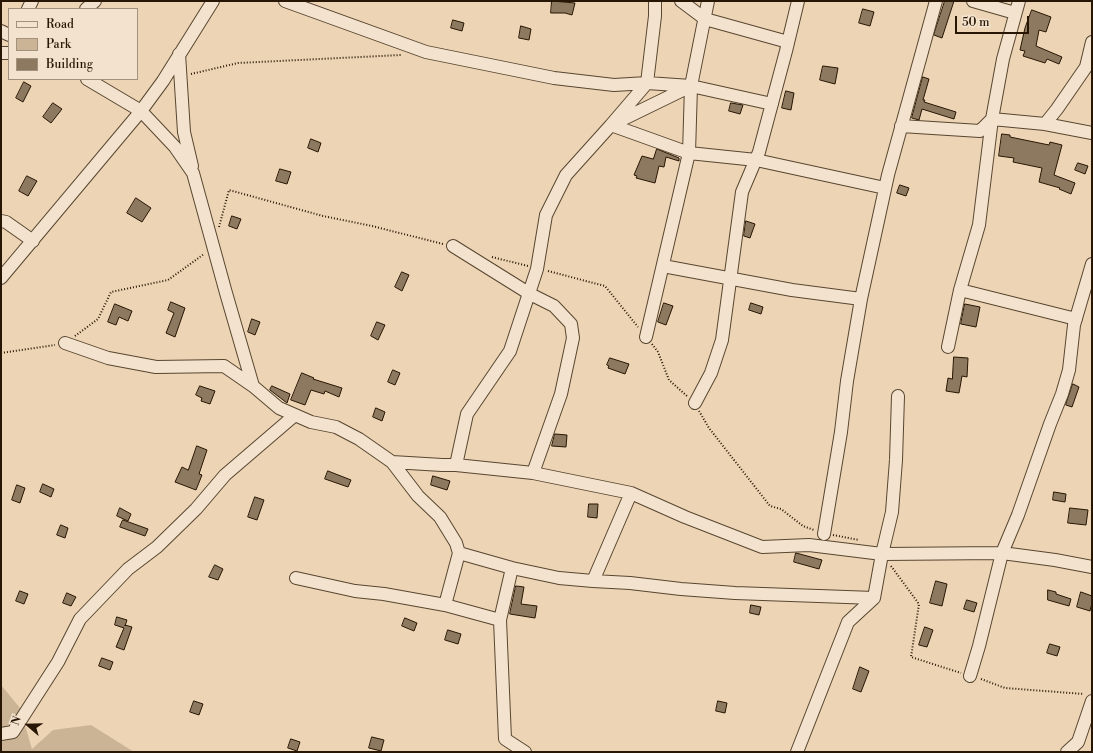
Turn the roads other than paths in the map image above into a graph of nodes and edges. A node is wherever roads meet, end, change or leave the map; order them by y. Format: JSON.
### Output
{"nodes":[{"id":1,"x":95,"y":1,"type":"edge"},
{"id":2,"x":213,"y":1,"type":"edge"},
{"id":3,"x":285,"y":1,"type":"edge"},
{"id":4,"x":655,"y":1,"type":"edge"},
{"id":5,"x":681,"y":1,"type":"edge"},
{"id":6,"x":708,"y":1,"type":"edge"},
{"id":7,"x":798,"y":1,"type":"edge"},
{"id":8,"x":936,"y":1,"type":"edge"},
{"id":9,"x":973,"y":1,"type":"edge"},
{"id":10,"x":1019,"y":1,"type":"edge"},
{"id":11,"x":87,"y":8,"type":"edge"},
{"id":12,"x":1015,"y":13,"type":"junction"},
{"id":13,"x":705,"y":20,"type":"junction"},
{"id":14,"x":788,"y":42,"type":"junction"},
{"id":15,"x":1092,"y":42,"type":"edge"},
{"id":16,"x":179,"y":54,"type":"junction"},
{"id":17,"x":1089,"y":72,"type":"edge"},
{"id":18,"x":89,"y":80,"type":"edge"},
{"id":19,"x":647,"y":83,"type":"junction"},
{"id":20,"x":691,"y":86,"type":"junction"},
{"id":21,"x":772,"y":104,"type":"junction"},
{"id":22,"x":141,"y":111,"type":"junction"},
{"id":23,"x":992,"y":120,"type":"junction"},
{"id":24,"x":1045,"y":124,"type":"junction"},
{"id":25,"x":610,"y":125,"type":"junction"},
{"id":26,"x":901,"y":126,"type":"junction"},
{"id":27,"x":1092,"y":133,"type":"edge"},
{"id":28,"x":689,"y":153,"type":"junction"},
{"id":29,"x":756,"y":160,"type":"junction"},
{"id":30,"x":194,"y":173,"type":"junction"},
{"id":31,"x":885,"y":188,"type":"junction"},
{"id":32,"x":1,"y":221,"type":"edge"},
{"id":33,"x":33,"y":241,"type":"junction"},
{"id":34,"x":453,"y":246,"type":"dead end"},
{"id":35,"x":1092,"y":264,"type":"edge"},
{"id":36,"x":663,"y":266,"type":"junction"},
{"id":37,"x":1,"y":278,"type":"edge"},
{"id":38,"x":731,"y":278,"type":"junction"},
{"id":39,"x":1090,"y":280,"type":"edge"},
{"id":40,"x":960,"y":290,"type":"junction"},
{"id":41,"x":530,"y":294,"type":"junction"},
{"id":42,"x":861,"y":299,"type":"junction"},
{"id":43,"x":1076,"y":319,"type":"junction"},
{"id":44,"x":646,"y":337,"type":"dead end"},
{"id":45,"x":65,"y":343,"type":"dead end"},
{"id":46,"x":948,"y":347,"type":"dead end"},
{"id":47,"x":253,"y":386,"type":"junction"},
{"id":48,"x":898,"y":396,"type":"dead end"},
{"id":49,"x":695,"y":403,"type":"dead end"},
{"id":50,"x":295,"y":415,"type":"junction"},
{"id":51,"x":392,"y":462,"type":"junction"},
{"id":52,"x":456,"y":465,"type":"junction"},
{"id":53,"x":534,"y":473,"type":"junction"},
{"id":54,"x":631,"y":493,"type":"junction"},
{"id":55,"x":824,"y":534,"type":"dead end"},
{"id":56,"x":459,"y":553,"type":"junction"},
{"id":57,"x":1002,"y":553,"type":"junction"},
{"id":58,"x":882,"y":554,"type":"junction"},
{"id":59,"x":1092,"y":567,"type":"edge"},
{"id":60,"x":512,"y":568,"type":"junction"},
{"id":61,"x":296,"y":578,"type":"dead end"},
{"id":62,"x":593,"y":581,"type":"junction"},
{"id":63,"x":874,"y":598,"type":"junction"},
{"id":64,"x":445,"y":605,"type":"junction"},
{"id":65,"x":500,"y":620,"type":"junction"},
{"id":66,"x":970,"y":676,"type":"dead end"},
{"id":67,"x":1092,"y":701,"type":"edge"},
{"id":68,"x":1,"y":734,"type":"edge"},
{"id":69,"x":525,"y":752,"type":"edge"},
{"id":70,"x":796,"y":752,"type":"edge"},
{"id":71,"x":1067,"y":752,"type":"edge"}],
"edges":[{"from":1,"to":11,"type":"street"},
{"from":2,"to":16,"type":"street"},
{"from":3,"to":19,"type":"street"},
{"from":4,"to":19,"type":"street"},
{"from":5,"to":13,"type":"street"},
{"from":6,"to":13,"type":"street"},
{"from":7,"to":14,"type":"street"},
{"from":8,"to":26,"type":"street"},
{"from":9,"to":12,"type":"street"},
{"from":10,"to":12,"type":"street"},
{"from":12,"to":23,"type":"street"},
{"from":13,"to":14,"type":"street"},
{"from":13,"to":20,"type":"street"},
{"from":14,"to":21,"type":"street"},
{"from":15,"to":17,"type":"street"},
{"from":16,"to":22,"type":"street"},
{"from":16,"to":30,"type":"street"},
{"from":17,"to":24,"type":"street"},
{"from":18,"to":22,"type":"street"},
{"from":19,"to":20,"type":"street"},
{"from":19,"to":25,"type":"street"},
{"from":20,"to":21,"type":"street"},
{"from":20,"to":25,"type":"street"},
{"from":20,"to":28,"type":"street"},
{"from":21,"to":29,"type":"street"},
{"from":22,"to":30,"type":"street"},
{"from":22,"to":33,"type":"street"},
{"from":23,"to":24,"type":"street"},
{"from":23,"to":26,"type":"street"},
{"from":23,"to":40,"type":"street"},
{"from":24,"to":27,"type":"street"},
{"from":25,"to":28,"type":"street"},
{"from":25,"to":41,"type":"street"},
{"from":26,"to":31,"type":"street"},
{"from":28,"to":29,"type":"street"},
{"from":28,"to":36,"type":"street"},
{"from":29,"to":31,"type":"street"},
{"from":29,"to":38,"type":"street"},
{"from":30,"to":47,"type":"street"},
{"from":31,"to":42,"type":"street"},
{"from":32,"to":33,"type":"street"},
{"from":33,"to":37,"type":"street"},
{"from":34,"to":41,"type":"street"},
{"from":35,"to":39,"type":"street"},
{"from":36,"to":38,"type":"street"},
{"from":36,"to":44,"type":"street"},
{"from":38,"to":42,"type":"street"},
{"from":38,"to":49,"type":"street"},
{"from":39,"to":43,"type":"street"},
{"from":40,"to":43,"type":"street"},
{"from":40,"to":46,"type":"street"},
{"from":41,"to":52,"type":"street"},
{"from":41,"to":53,"type":"street"},
{"from":42,"to":55,"type":"street"},
{"from":43,"to":57,"type":"street"},
{"from":45,"to":47,"type":"street"},
{"from":47,"to":50,"type":"street"},
{"from":48,"to":58,"type":"street"},
{"from":50,"to":51,"type":"street"},
{"from":50,"to":68,"type":"street"},
{"from":51,"to":52,"type":"street"},
{"from":51,"to":56,"type":"street"},
{"from":52,"to":53,"type":"street"},
{"from":53,"to":54,"type":"street"},
{"from":54,"to":58,"type":"street"},
{"from":54,"to":62,"type":"street"},
{"from":56,"to":60,"type":"street"},
{"from":56,"to":64,"type":"street"},
{"from":57,"to":58,"type":"street"},
{"from":57,"to":59,"type":"street"},
{"from":57,"to":66,"type":"street"},
{"from":58,"to":63,"type":"street"},
{"from":60,"to":62,"type":"street"},
{"from":60,"to":65,"type":"street"},
{"from":61,"to":64,"type":"street"},
{"from":62,"to":63,"type":"street"},
{"from":63,"to":70,"type":"street"},
{"from":64,"to":65,"type":"street"},
{"from":65,"to":69,"type":"street"},
{"from":67,"to":71,"type":"street"}]}
